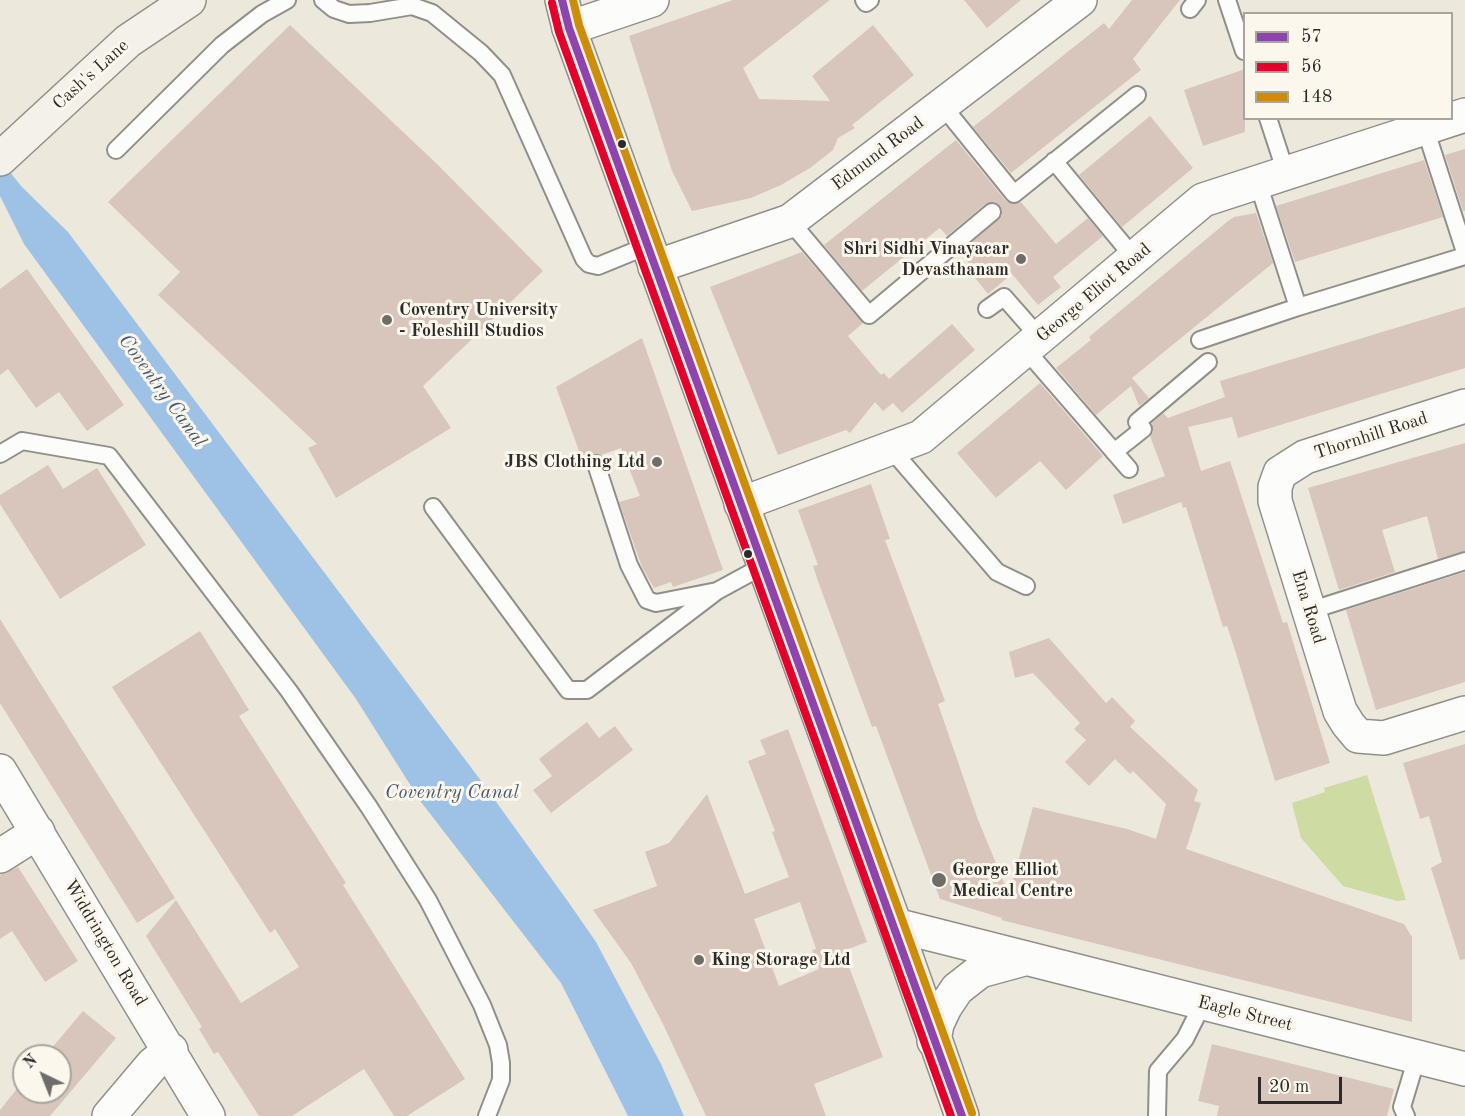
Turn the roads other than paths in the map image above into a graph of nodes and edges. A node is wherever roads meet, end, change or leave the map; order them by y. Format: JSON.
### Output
{"nodes":[{"id":1,"x":189,"y":0,"type":"edge"},
{"id":2,"x":287,"y":0,"type":"edge"},
{"id":3,"x":323,"y":0,"type":"edge"},
{"id":4,"x":652,"y":0,"type":"edge"},
{"id":5,"x":864,"y":0,"type":"edge"},
{"id":6,"x":870,"y":0,"type":"edge"},
{"id":7,"x":1080,"y":0,"type":"edge"},
{"id":8,"x":1227,"y":0,"type":"edge"},
{"id":9,"x":565,"y":14,"type":"edge"},
{"id":10,"x":1243,"y":45,"type":"edge"},
{"id":11,"x":1137,"y":95,"type":"dead end"},
{"id":12,"x":942,"y":105,"type":"junction"},
{"id":13,"x":1268,"y":120,"type":"edge"},
{"id":14,"x":1450,"y":120,"type":"edge"},
{"id":15,"x":1425,"y":128,"type":"junction"},
{"id":16,"x":116,"y":150,"type":"dead end"},
{"id":17,"x":0,"y":159,"type":"edge"},
{"id":18,"x":1054,"y":161,"type":"junction"},
{"id":19,"x":1272,"y":178,"type":"junction"},
{"id":20,"x":992,"y":212,"type":"dead end"},
{"id":21,"x":790,"y":221,"type":"junction"},
{"id":22,"x":1465,"y":254,"type":"edge"},
{"id":23,"x":651,"y":256,"type":"junction"},
{"id":24,"x":1135,"y":259,"type":"junction"},
{"id":25,"x":1298,"y":308,"type":"junction"},
{"id":26,"x":987,"y":309,"type":"dead end"},
{"id":27,"x":1200,"y":340,"type":"dead end"},
{"id":28,"x":1033,"y":344,"type":"junction"},
{"id":29,"x":1208,"y":362,"type":"dead end"},
{"id":30,"x":1463,"y":413,"type":"edge"},
{"id":31,"x":891,"y":449,"type":"junction"},
{"id":32,"x":1114,"y":452,"type":"junction"},
{"id":33,"x":0,"y":454,"type":"edge"},
{"id":34,"x":596,"y":464,"type":"dead end"},
{"id":35,"x":1129,"y":469,"type":"dead end"},
{"id":36,"x":1280,"y":473,"type":"joint"},
{"id":37,"x":741,"y":504,"type":"junction"},
{"id":38,"x":433,"y":507,"type":"dead end"},
{"id":39,"x":1465,"y":561,"type":"edge"},
{"id":40,"x":763,"y":566,"type":"junction"},
{"id":41,"x":1026,"y":586,"type":"dead end"},
{"id":42,"x":717,"y":591,"type":"junction"},
{"id":43,"x":1309,"y":610,"type":"junction"},
{"id":44,"x":1465,"y":713,"type":"edge"},
{"id":45,"x":0,"y":771,"type":"edge"},
{"id":46,"x":38,"y":832,"type":"junction"},
{"id":47,"x":0,"y":856,"type":"edge"},
{"id":48,"x":895,"y":925,"type":"junction"},
{"id":49,"x":1026,"y":959,"type":"junction"},
{"id":50,"x":1203,"y":1003,"type":"junction"},
{"id":51,"x":934,"y":1041,"type":"junction"},
{"id":52,"x":171,"y":1050,"type":"junction"},
{"id":53,"x":1417,"y":1057,"type":"junction"},
{"id":54,"x":1465,"y":1069,"type":"edge"},
{"id":55,"x":109,"y":1116,"type":"edge"},
{"id":56,"x":208,"y":1116,"type":"edge"},
{"id":57,"x":487,"y":1116,"type":"edge"},
{"id":58,"x":962,"y":1116,"type":"edge"},
{"id":59,"x":1157,"y":1116,"type":"edge"},
{"id":60,"x":1406,"y":1116,"type":"edge"}],
"edges":[{"from":1,"to":17,"type":"main road","name":"Cash's Lane"},
{"from":2,"to":16,"type":"lane"},
{"from":3,"to":23,"type":"lane"},
{"from":4,"to":9,"type":"street"},
{"from":5,"to":6,"type":"lane"},
{"from":7,"to":12,"type":"street","name":"Edmund Road"},
{"from":8,"to":10,"type":"lane"},
{"from":9,"to":23,"type":"main road"},
{"from":11,"to":18,"type":"lane"},
{"from":12,"to":18,"type":"lane"},
{"from":12,"to":21,"type":"street","name":"Edmund Road"},
{"from":13,"to":19,"type":"lane"},
{"from":14,"to":15,"type":"street","name":"George Eliot Road"},
{"from":15,"to":19,"type":"street","name":"George Eliot Road"},
{"from":15,"to":22,"type":"lane"},
{"from":18,"to":24,"type":"lane"},
{"from":19,"to":24,"type":"street","name":"George Eliot Road"},
{"from":19,"to":25,"type":"lane"},
{"from":20,"to":21,"type":"lane"},
{"from":21,"to":23,"type":"street","name":"Edmund Road"},
{"from":22,"to":25,"type":"lane"},
{"from":23,"to":37,"type":"main road"},
{"from":24,"to":28,"type":"street","name":"George Eliot Road"},
{"from":25,"to":27,"type":"lane"},
{"from":26,"to":28,"type":"lane"},
{"from":28,"to":31,"type":"street","name":"George Eliot Road"},
{"from":28,"to":32,"type":"lane"},
{"from":29,"to":32,"type":"lane"},
{"from":30,"to":36,"type":"street","name":"Thornhill Road"},
{"from":31,"to":37,"type":"street","name":"George Eliot Road"},
{"from":31,"to":41,"type":"lane"},
{"from":32,"to":35,"type":"lane"},
{"from":33,"to":57,"type":"lane"},
{"from":34,"to":42,"type":"lane"},
{"from":36,"to":43,"type":"street","name":"Ena Road"},
{"from":37,"to":40,"type":"main road"},
{"from":38,"to":42,"type":"lane"},
{"from":39,"to":43,"type":"lane"},
{"from":40,"to":42,"type":"lane"},
{"from":40,"to":48,"type":"main road"},
{"from":43,"to":44,"type":"street","name":"Ena Road"},
{"from":45,"to":46,"type":"street","name":"Widdrington Road"},
{"from":46,"to":47,"type":"street"},
{"from":46,"to":52,"type":"street","name":"Widdrington Road"},
{"from":48,"to":49,"type":"street","name":"Eagle Street"},
{"from":48,"to":51,"type":"main road"},
{"from":49,"to":50,"type":"street","name":"Eagle Street"},
{"from":49,"to":51,"type":"street","name":"Eagle Street"},
{"from":50,"to":53,"type":"street","name":"Eagle Street"},
{"from":50,"to":59,"type":"lane"},
{"from":51,"to":58,"type":"main road"},
{"from":52,"to":55,"type":"street"},
{"from":52,"to":56,"type":"street","name":"Widdrington Road"},
{"from":53,"to":54,"type":"street","name":"Eagle Street"},
{"from":53,"to":60,"type":"lane"}]}
